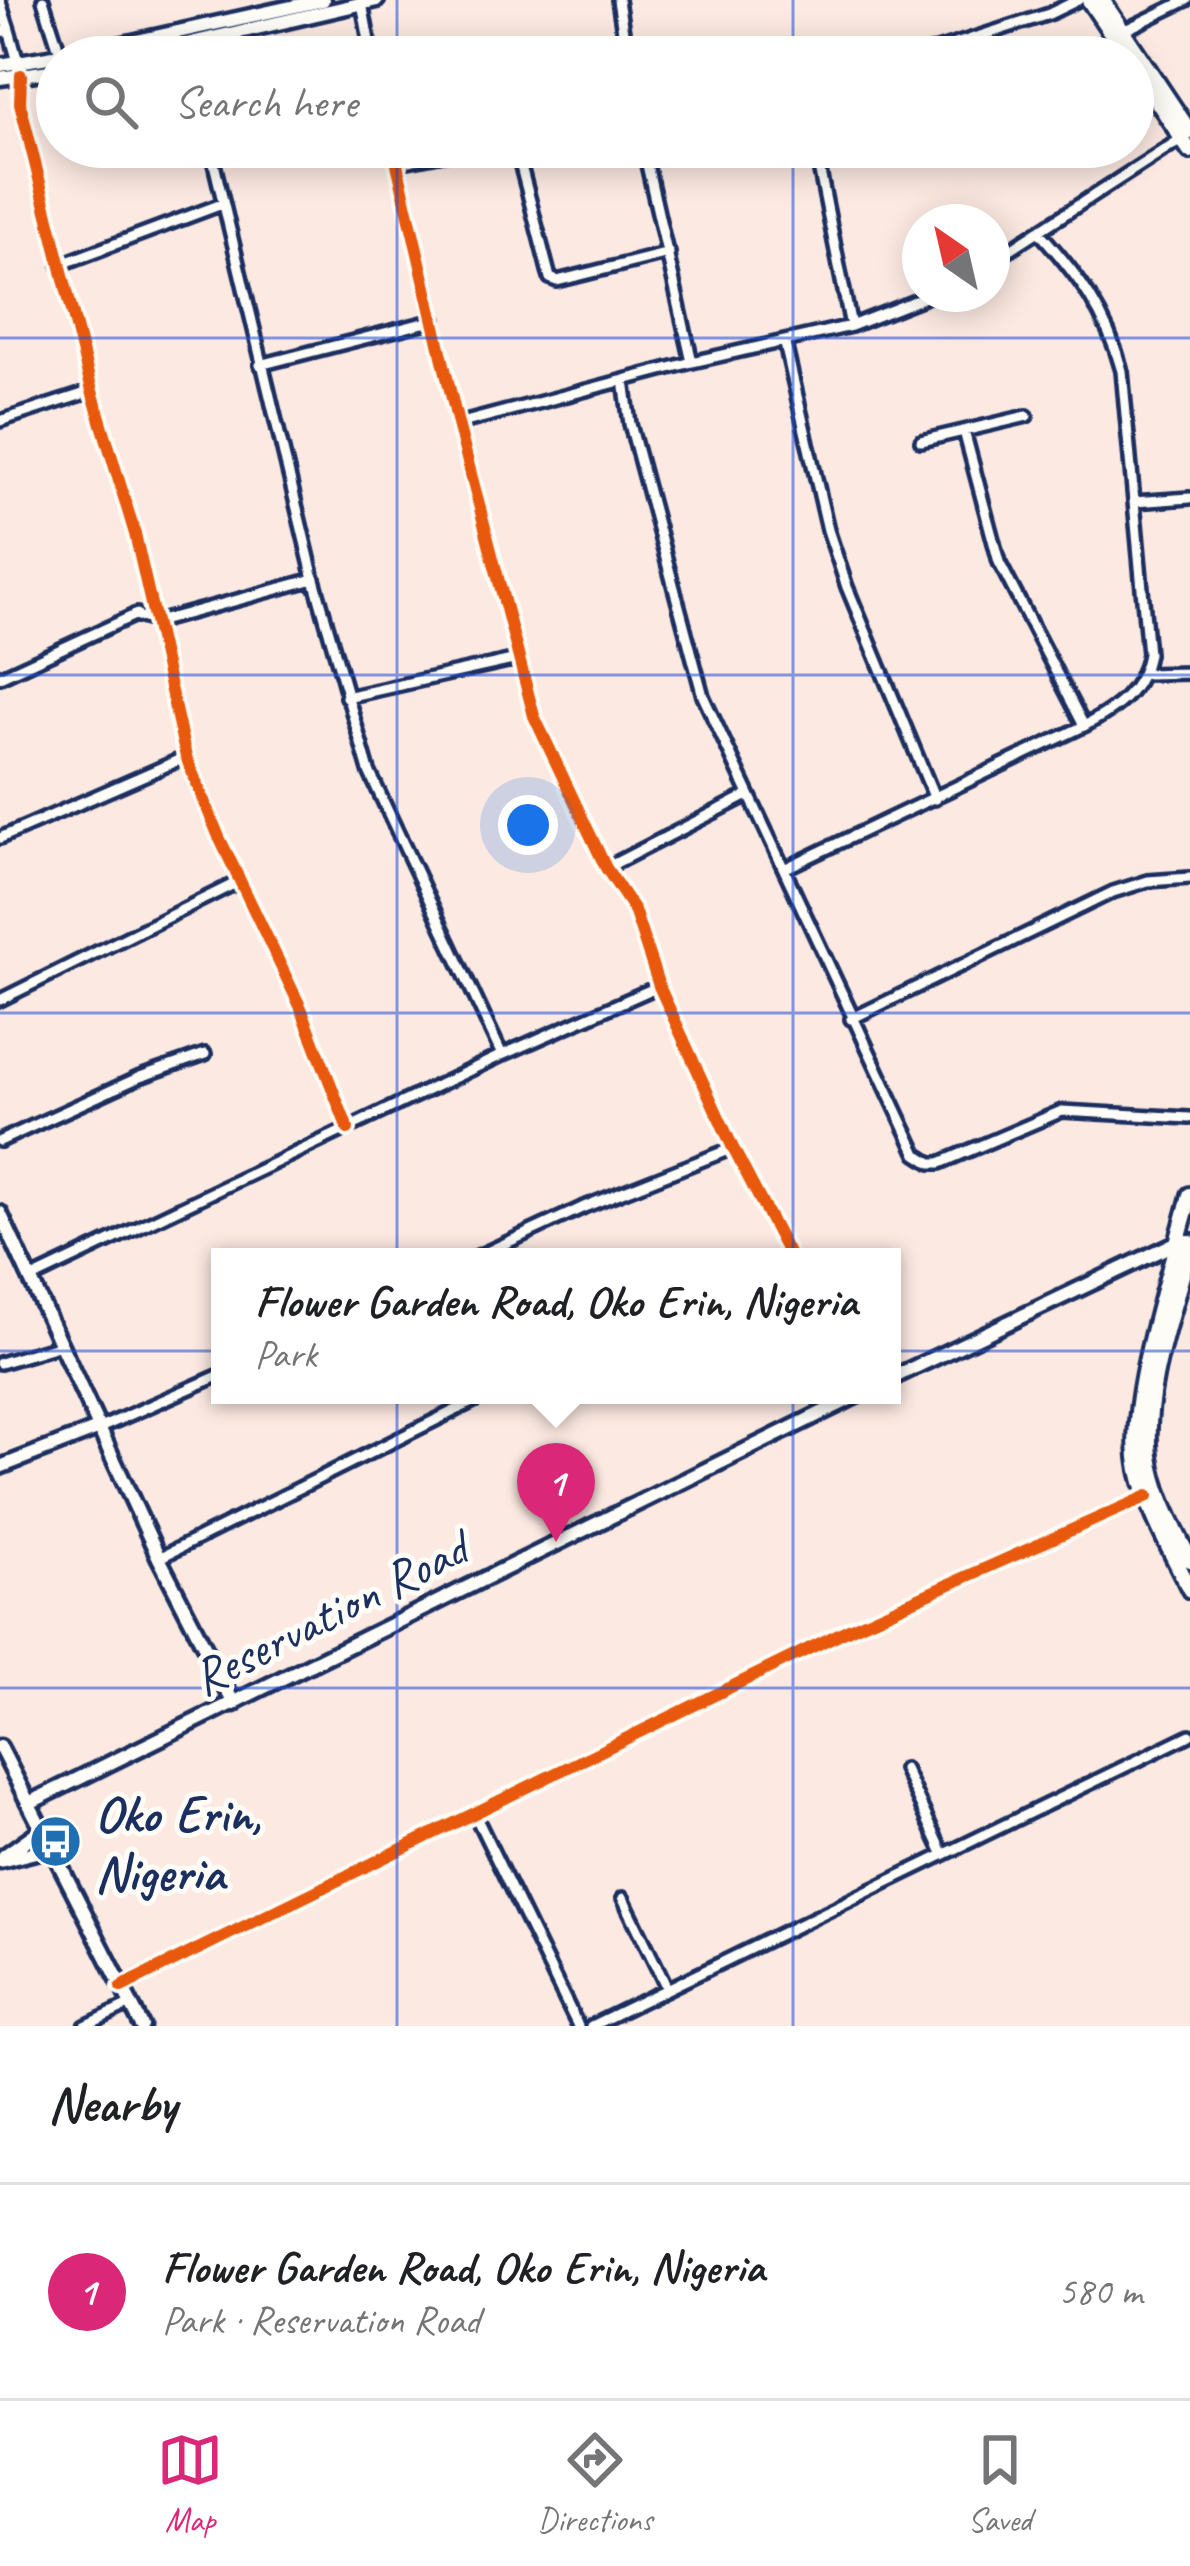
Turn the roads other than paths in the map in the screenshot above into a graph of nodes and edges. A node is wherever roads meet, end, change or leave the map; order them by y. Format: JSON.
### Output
{"nodes":[{"id":1,"x":43,"y":0,"type":"edge"},
{"id":2,"x":323,"y":0,"type":"edge"},
{"id":3,"x":377,"y":0,"type":"edge"},
{"id":4,"x":618,"y":0,"type":"edge"},
{"id":5,"x":1078,"y":0,"type":"edge"},
{"id":6,"x":1089,"y":0,"type":"edge"},
{"id":7,"x":1102,"y":0,"type":"edge"},
{"id":8,"x":1187,"y":0,"type":"edge"},
{"id":9,"x":0,"y":2,"type":"edge"},
{"id":10,"x":362,"y":3,"type":"junction"},
{"id":11,"x":4,"y":31,"type":"edge"},
{"id":12,"x":1123,"y":31,"type":"junction"},
{"id":13,"x":55,"y":36,"type":"edge"},
{"id":14,"x":213,"y":36,"type":"edge"},
{"id":15,"x":223,"y":36,"type":"edge"},
{"id":16,"x":368,"y":36,"type":"edge"},
{"id":17,"x":624,"y":36,"type":"edge"},
{"id":18,"x":980,"y":36,"type":"edge"},
{"id":19,"x":1113,"y":36,"type":"edge"},
{"id":20,"x":1126,"y":36,"type":"edge"},
{"id":21,"x":36,"y":64,"type":"edge"},
{"id":22,"x":0,"y":65,"type":"edge"},
{"id":23,"x":20,"y":69,"type":"junction"},
{"id":24,"x":36,"y":69,"type":"edge"},
{"id":25,"x":0,"y":78,"type":"edge"},
{"id":26,"x":1154,"y":83,"type":"edge"},
{"id":27,"x":1154,"y":93,"type":"edge"},
{"id":28,"x":1188,"y":139,"type":"edge"},
{"id":29,"x":1154,"y":160,"type":"edge"},
{"id":30,"x":214,"y":168,"type":"edge"},
{"id":31,"x":399,"y":168,"type":"edge"},
{"id":32,"x":521,"y":168,"type":"edge"},
{"id":33,"x":648,"y":168,"type":"edge"},
{"id":34,"x":819,"y":168,"type":"edge"},
{"id":35,"x":1142,"y":168,"type":"edge"},
{"id":36,"x":222,"y":204,"type":"junction"},
{"id":37,"x":1039,"y":232,"type":"junction"},
{"id":38,"x":1010,"y":250,"type":"edge"},
{"id":39,"x":669,"y":253,"type":"junction"},
{"id":40,"x":59,"y":265,"type":"junction"},
{"id":41,"x":902,"y":306,"type":"edge"},
{"id":42,"x":434,"y":320,"type":"junction"},
{"id":43,"x":851,"y":326,"type":"junction"},
{"id":44,"x":785,"y":344,"type":"junction"},
{"id":45,"x":692,"y":362,"type":"junction"},
{"id":46,"x":260,"y":365,"type":"junction"},
{"id":47,"x":624,"y":380,"type":"junction"},
{"id":48,"x":92,"y":391,"type":"junction"},
{"id":49,"x":1027,"y":416,"type":"dead end"},
{"id":50,"x":0,"y":422,"type":"edge"},
{"id":51,"x":458,"y":424,"type":"junction"},
{"id":52,"x":964,"y":431,"type":"junction"},
{"id":53,"x":921,"y":441,"type":"dead end"},
{"id":54,"x":1190,"y":498,"type":"edge"},
{"id":55,"x":1134,"y":502,"type":"junction"},
{"id":56,"x":314,"y":579,"type":"junction"},
{"id":57,"x":153,"y":608,"type":"junction"},
{"id":58,"x":134,"y":615,"type":"junction"},
{"id":59,"x":157,"y":622,"type":"junction"},
{"id":60,"x":517,"y":658,"type":"junction"},
{"id":61,"x":1190,"y":673,"type":"edge"},
{"id":62,"x":1144,"y":674,"type":"junction"},
{"id":63,"x":0,"y":677,"type":"edge"},
{"id":64,"x":346,"y":697,"type":"junction"},
{"id":65,"x":1084,"y":726,"type":"junction"},
{"id":66,"x":186,"y":757,"type":"junction"},
{"id":67,"x":748,"y":795,"type":"junction"},
{"id":68,"x":934,"y":799,"type":"junction"},
{"id":69,"x":0,"y":838,"type":"edge"},
{"id":70,"x":606,"y":868,"type":"junction"},
{"id":71,"x":786,"y":868,"type":"junction"},
{"id":72,"x":1190,"y":878,"type":"edge"},
{"id":73,"x":240,"y":881,"type":"junction"},
{"id":74,"x":659,"y":986,"type":"junction"},
{"id":75,"x":0,"y":1000,"type":"edge"},
{"id":76,"x":851,"y":1019,"type":"junction"},
{"id":77,"x":205,"y":1054,"type":"dead end"},
{"id":78,"x":502,"y":1055,"type":"junction"},
{"id":79,"x":1190,"y":1118,"type":"edge"},
{"id":80,"x":348,"y":1129,"type":"junction"},
{"id":81,"x":0,"y":1141,"type":"edge"},
{"id":82,"x":733,"y":1148,"type":"junction"},
{"id":83,"x":1190,"y":1196,"type":"edge"},
{"id":84,"x":0,"y":1213,"type":"edge"},
{"id":85,"x":1186,"y":1243,"type":"edge"},
{"id":86,"x":495,"y":1248,"type":"edge"},
{"id":87,"x":782,"y":1248,"type":"edge"},
{"id":88,"x":30,"y":1279,"type":"junction"},
{"id":89,"x":61,"y":1345,"type":"junction"},
{"id":90,"x":0,"y":1364,"type":"edge"},
{"id":91,"x":901,"y":1374,"type":"edge"},
{"id":92,"x":211,"y":1379,"type":"edge"},
{"id":93,"x":468,"y":1404,"type":"edge"},
{"id":94,"x":840,"y":1404,"type":"edge"},
{"id":95,"x":100,"y":1428,"type":"junction"},
{"id":96,"x":0,"y":1467,"type":"edge"},
{"id":97,"x":1148,"y":1496,"type":"junction"},
{"id":98,"x":159,"y":1558,"type":"junction"},
{"id":99,"x":1190,"y":1560,"type":"edge"},
{"id":100,"x":1190,"y":1590,"type":"edge"},
{"id":101,"x":233,"y":1704,"type":"junction"},
{"id":102,"x":1190,"y":1735,"type":"edge"},
{"id":103,"x":2,"y":1754,"type":"edge"},
{"id":104,"x":904,"y":1769,"type":"dead end"},
{"id":105,"x":29,"y":1804,"type":"junction"},
{"id":106,"x":474,"y":1813,"type":"junction"},
{"id":107,"x":42,"y":1829,"type":"junction"},
{"id":108,"x":51,"y":1847,"type":"junction"},
{"id":109,"x":943,"y":1853,"type":"junction"},
{"id":110,"x":0,"y":1860,"type":"edge"},
{"id":111,"x":623,"y":1898,"type":"dead end"},
{"id":112,"x":121,"y":1987,"type":"junction"},
{"id":113,"x":667,"y":1988,"type":"junction"},
{"id":114,"x":131,"y":2004,"type":"junction"},
{"id":115,"x":85,"y":2026,"type":"edge"},
{"id":116,"x":142,"y":2026,"type":"edge"},
{"id":117,"x":578,"y":2026,"type":"edge"},
{"id":118,"x":591,"y":2026,"type":"edge"}],
"edges":[{"from":1,"to":13,"type":"street"},
{"from":2,"to":14,"type":"street"},
{"from":3,"to":10,"type":"street"},
{"from":4,"to":17,"type":"street"},
{"from":5,"to":18,"type":"street"},
{"from":6,"to":19,"type":"main road"},
{"from":7,"to":12,"type":"main road"},
{"from":8,"to":12,"type":"street"},
{"from":9,"to":11,"type":"street"},
{"from":10,"to":15,"type":"street"},
{"from":10,"to":16,"type":"street"},
{"from":11,"to":23,"type":"street"},
{"from":12,"to":20,"type":"main road"},
{"from":21,"to":23,"type":"street"},
{"from":22,"to":23,"type":"street"},
{"from":23,"to":24,"type":"street"},
{"from":23,"to":25,"type":"street"},
{"from":23,"to":40,"type":"street"},
{"from":26,"to":28,"type":"main road"},
{"from":27,"to":28,"type":"main road"},
{"from":28,"to":29,"type":"street"},
{"from":30,"to":36,"type":"street"},
{"from":31,"to":42,"type":"street"},
{"from":32,"to":39,"type":"street"},
{"from":33,"to":39,"type":"street"},
{"from":34,"to":43,"type":"street"},
{"from":35,"to":37,"type":"street"},
{"from":36,"to":40,"type":"street"},
{"from":36,"to":46,"type":"street"},
{"from":37,"to":38,"type":"street"},
{"from":37,"to":55,"type":"street"},
{"from":39,"to":45,"type":"street"},
{"from":40,"to":48,"type":"street"},
{"from":41,"to":43,"type":"street"},
{"from":42,"to":46,"type":"street"},
{"from":42,"to":51,"type":"street"},
{"from":43,"to":44,"type":"street"},
{"from":44,"to":45,"type":"street"},
{"from":44,"to":68,"type":"street"},
{"from":45,"to":47,"type":"street"},
{"from":46,"to":56,"type":"street"},
{"from":47,"to":51,"type":"street"},
{"from":47,"to":67,"type":"street"},
{"from":48,"to":50,"type":"street"},
{"from":48,"to":57,"type":"street"},
{"from":49,"to":52,"type":"street"},
{"from":51,"to":60,"type":"street"},
{"from":52,"to":53,"type":"street"},
{"from":52,"to":65,"type":"street"},
{"from":54,"to":55,"type":"street"},
{"from":55,"to":62,"type":"street"},
{"from":56,"to":59,"type":"street"},
{"from":56,"to":64,"type":"street"},
{"from":57,"to":58,"type":"street"},
{"from":57,"to":59,"type":"street"},
{"from":58,"to":59,"type":"street"},
{"from":58,"to":63,"type":"street"},
{"from":59,"to":66,"type":"street"},
{"from":60,"to":64,"type":"street"},
{"from":60,"to":70,"type":"street"},
{"from":61,"to":62,"type":"street"},
{"from":62,"to":65,"type":"street"},
{"from":64,"to":78,"type":"street"},
{"from":65,"to":68,"type":"street"},
{"from":66,"to":69,"type":"street"},
{"from":66,"to":73,"type":"street"},
{"from":67,"to":70,"type":"street"},
{"from":67,"to":71,"type":"street"},
{"from":68,"to":71,"type":"street"},
{"from":70,"to":74,"type":"street"},
{"from":71,"to":76,"type":"street"},
{"from":72,"to":76,"type":"street"},
{"from":73,"to":75,"type":"street"},
{"from":73,"to":80,"type":"street"},
{"from":74,"to":78,"type":"street"},
{"from":74,"to":82,"type":"street"},
{"from":76,"to":79,"type":"street"},
{"from":77,"to":81,"type":"street"},
{"from":78,"to":80,"type":"street"},
{"from":80,"to":88,"type":"street"},
{"from":82,"to":86,"type":"street"},
{"from":82,"to":87,"type":"street"},
{"from":83,"to":85,"type":"main road"},
{"from":84,"to":88,"type":"street"},
{"from":85,"to":91,"type":"street"},
{"from":85,"to":97,"type":"main road"},
{"from":85,"to":99,"type":"main road"},
{"from":88,"to":89,"type":"street"},
{"from":89,"to":90,"type":"street"},
{"from":89,"to":95,"type":"street"},
{"from":92,"to":95,"type":"street"},
{"from":93,"to":98,"type":"street"},
{"from":94,"to":101,"type":"street","name":"Reservation Road"},
{"from":95,"to":96,"type":"street"},
{"from":95,"to":98,"type":"street"},
{"from":97,"to":100,"type":"main road"},
{"from":97,"to":106,"type":"street"},
{"from":98,"to":101,"type":"street"},
{"from":101,"to":105,"type":"street","name":"Reservation Road"},
{"from":102,"to":109,"type":"street"},
{"from":103,"to":105,"type":"street"},
{"from":104,"to":109,"type":"street"},
{"from":105,"to":107,"type":"street"},
{"from":106,"to":112,"type":"street"},
{"from":106,"to":117,"type":"street"},
{"from":107,"to":108,"type":"street"},
{"from":107,"to":110,"type":"street"},
{"from":108,"to":110,"type":"street"},
{"from":108,"to":112,"type":"street"},
{"from":109,"to":113,"type":"street"},
{"from":111,"to":113,"type":"street"},
{"from":112,"to":114,"type":"street"},
{"from":113,"to":118,"type":"street"},
{"from":114,"to":115,"type":"street"},
{"from":114,"to":116,"type":"street"}]}
